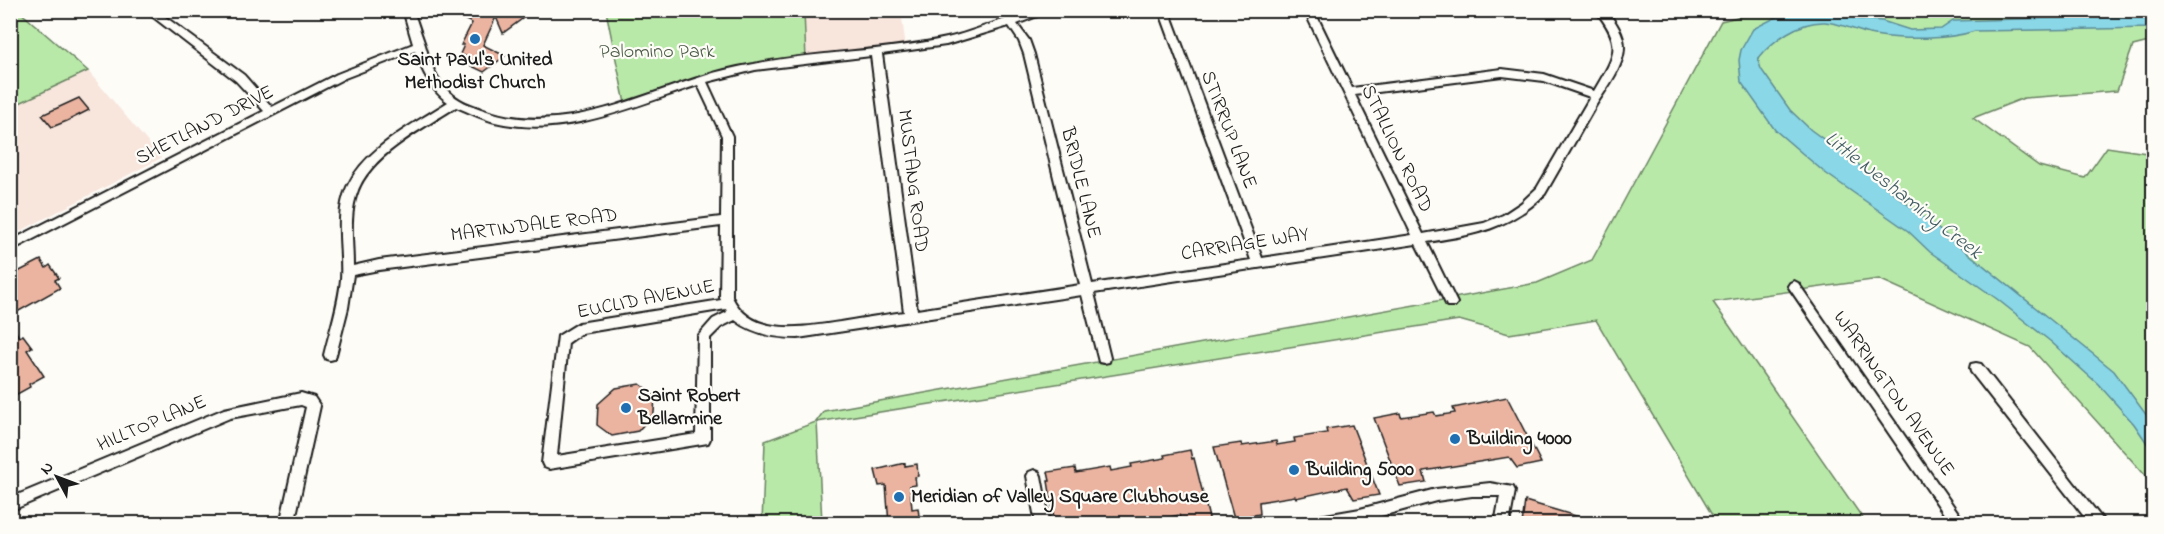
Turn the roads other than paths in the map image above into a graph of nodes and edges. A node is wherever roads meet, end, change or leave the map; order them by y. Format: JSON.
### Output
{"nodes":[{"id":1,"x":149,"y":10,"type":"edge"},
{"id":2,"x":408,"y":10,"type":"edge"},
{"id":3,"x":1048,"y":10,"type":"edge"},
{"id":4,"x":1164,"y":10,"type":"edge"},
{"id":5,"x":1309,"y":10,"type":"edge"},
{"id":6,"x":1600,"y":10,"type":"edge"},
{"id":7,"x":1011,"y":22,"type":"junction"},
{"id":8,"x":420,"y":45,"type":"junction"},
{"id":9,"x":876,"y":51,"type":"junction"},
{"id":10,"x":701,"y":80,"type":"junction"},
{"id":11,"x":1348,"y":92,"type":"junction"},
{"id":12,"x":1597,"y":96,"type":"junction"},
{"id":13,"x":455,"y":103,"type":"junction"},
{"id":14,"x":271,"y":112,"type":"junction"},
{"id":15,"x":727,"y":221,"type":"junction"},
{"id":16,"x":1419,"y":238,"type":"junction"},
{"id":17,"x":10,"y":247,"type":"edge"},
{"id":18,"x":1258,"y":262,"type":"junction"},
{"id":19,"x":347,"y":272,"type":"junction"},
{"id":20,"x":1794,"y":286,"type":"dead end"},
{"id":21,"x":1088,"y":289,"type":"junction"},
{"id":22,"x":1451,"y":303,"type":"dead end"},
{"id":23,"x":735,"y":312,"type":"junction"},
{"id":24,"x":911,"y":315,"type":"junction"},
{"id":25,"x":330,"y":355,"type":"dead end"},
{"id":26,"x":1104,"y":358,"type":"dead end"},
{"id":27,"x":1976,"y":368,"type":"dead end"},
{"id":28,"x":1034,"y":476,"type":"dead end"},
{"id":29,"x":10,"y":505,"type":"edge"},
{"id":30,"x":1365,"y":519,"type":"edge"},
{"id":31,"x":287,"y":524,"type":"edge"},
{"id":32,"x":1042,"y":524,"type":"edge"},
{"id":33,"x":1308,"y":524,"type":"edge"},
{"id":34,"x":1502,"y":524,"type":"edge"},
{"id":35,"x":1959,"y":524,"type":"edge"},
{"id":36,"x":2099,"y":524,"type":"edge"}],
"edges":[{"from":1,"to":14,"type":"street"},
{"from":2,"to":8,"type":"street"},
{"from":3,"to":7,"type":"street"},
{"from":4,"to":18,"type":"street","name":"STIRRUP LANE"},
{"from":5,"to":11,"type":"street","name":"STALLION ROAD"},
{"from":6,"to":12,"type":"street","name":"CARRIAGE WAY"},
{"from":7,"to":9,"type":"street"},
{"from":7,"to":21,"type":"street","name":"BRIDLE LANE"},
{"from":8,"to":13,"type":"street"},
{"from":8,"to":14,"type":"street","name":"SHETLAND DRIVE"},
{"from":9,"to":10,"type":"street"},
{"from":9,"to":24,"type":"street","name":"MUSTANG ROAD"},
{"from":10,"to":13,"type":"street"},
{"from":10,"to":15,"type":"street","name":"EUCLID AVENUE"},
{"from":11,"to":12,"type":"street"},
{"from":11,"to":16,"type":"street","name":"STALLION ROAD"},
{"from":12,"to":16,"type":"street","name":"CARRIAGE WAY"},
{"from":13,"to":19,"type":"street"},
{"from":14,"to":17,"type":"street","name":"SHETLAND DRIVE"},
{"from":15,"to":19,"type":"street","name":"MARTINDALE ROAD"},
{"from":15,"to":23,"type":"street","name":"EUCLID AVENUE"},
{"from":16,"to":18,"type":"street","name":"CARRIAGE WAY"},
{"from":16,"to":22,"type":"street","name":"STALLION ROAD"},
{"from":18,"to":21,"type":"street","name":"CARRIAGE WAY"},
{"from":19,"to":25,"type":"street"},
{"from":20,"to":35,"type":"street","name":"WARRINGTON AVENUE"},
{"from":21,"to":24,"type":"street","name":"CARRIAGE WAY"},
{"from":21,"to":26,"type":"street","name":"BRIDLE LANE"},
{"from":23,"to":23,"type":"street","name":"EUCLID AVENUE"},
{"from":23,"to":24,"type":"street","name":"CARRIAGE WAY"},
{"from":27,"to":36,"type":"street"},
{"from":28,"to":32,"type":"street"},
{"from":29,"to":31,"type":"street","name":"HILLTOP LANE"},
{"from":30,"to":33,"type":"street"},
{"from":30,"to":34,"type":"street"}]}
